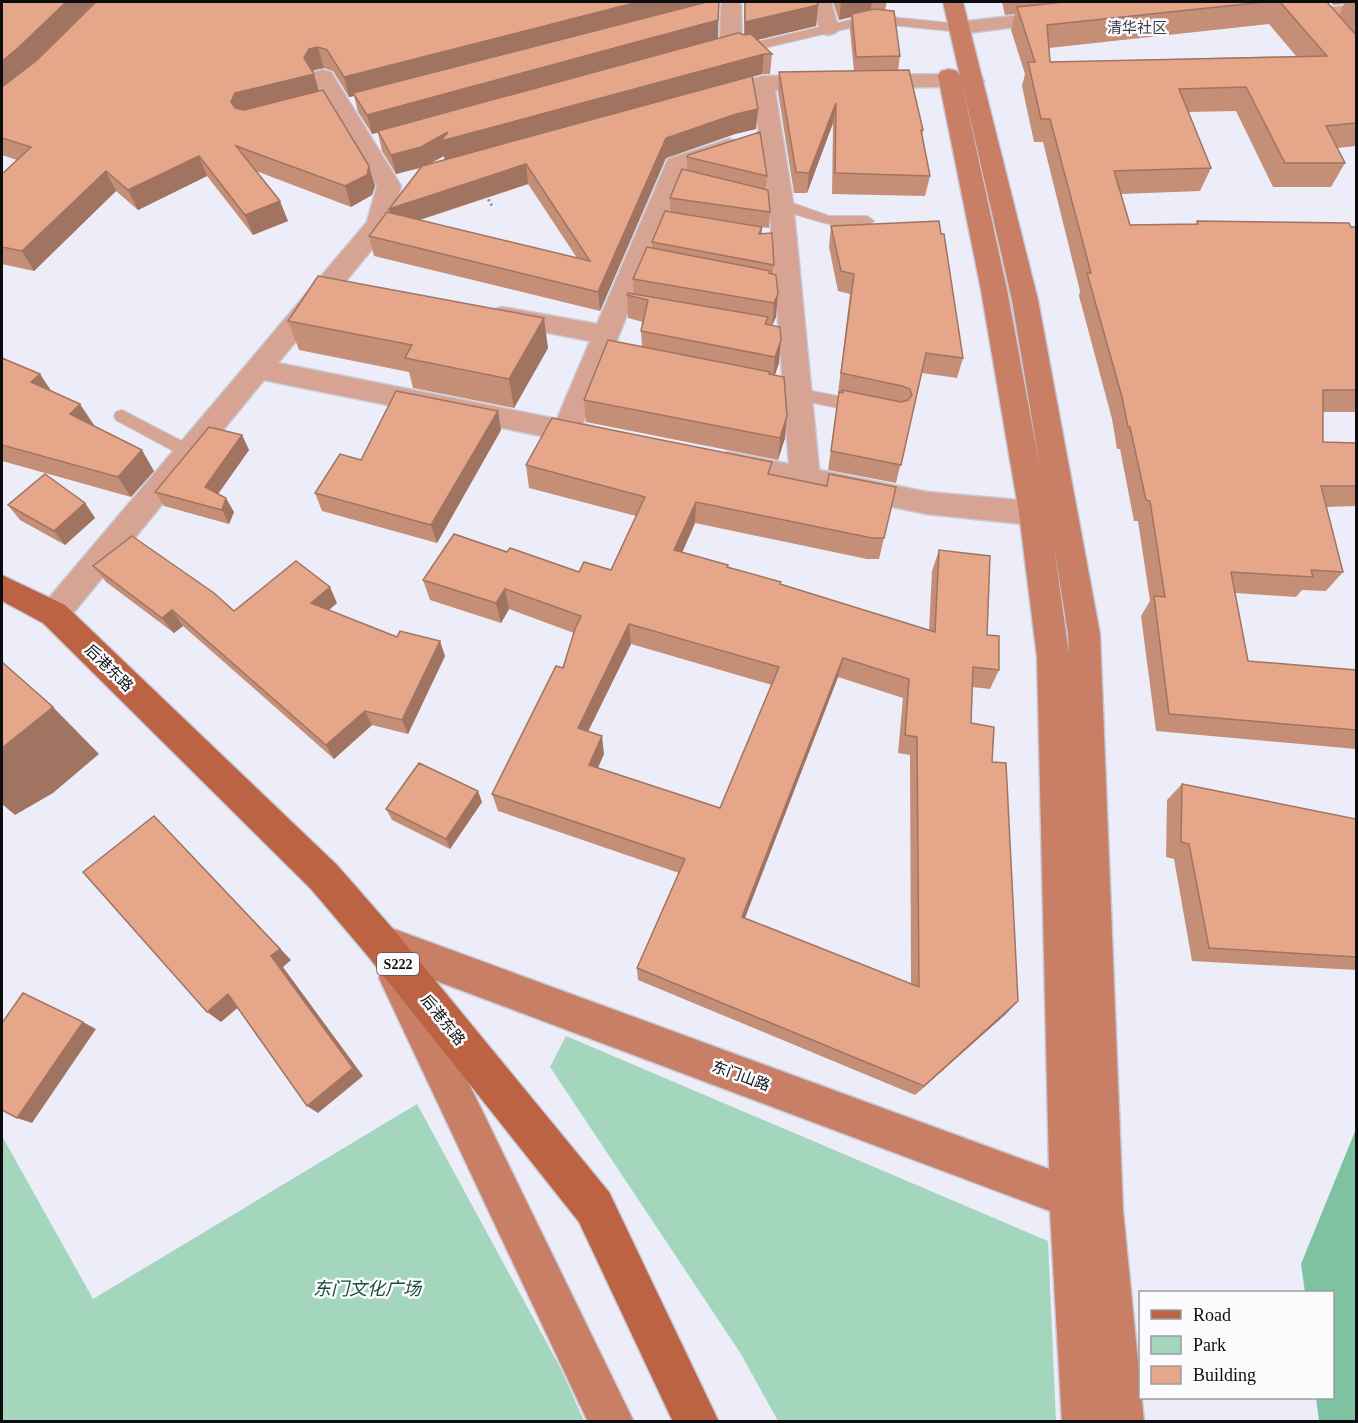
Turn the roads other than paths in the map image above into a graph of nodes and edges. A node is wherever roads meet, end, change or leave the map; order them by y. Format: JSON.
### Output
{"nodes":[{"id":1,"x":821,"y":2,"type":"edge"},
{"id":2,"x":738,"y":3,"type":"edge"},
{"id":3,"x":1314,"y":7,"type":"edge"},
{"id":4,"x":1356,"y":9,"type":"edge"},
{"id":5,"x":709,"y":11,"type":"edge"},
{"id":6,"x":946,"y":14,"type":"edge"},
{"id":7,"x":1073,"y":15,"type":"edge"},
{"id":8,"x":828,"y":29,"type":"junction"},
{"id":9,"x":1337,"y":33,"type":"edge"},
{"id":10,"x":731,"y":45,"type":"junction"},
{"id":11,"x":677,"y":60,"type":"edge"},
{"id":12,"x":961,"y":81,"type":"junction"},
{"id":13,"x":763,"y":83,"type":"junction"},
{"id":14,"x":337,"y":98,"type":"dead end"},
{"id":15,"x":687,"y":104,"type":"edge"},
{"id":16,"x":771,"y":136,"type":"junction"},
{"id":17,"x":770,"y":200,"type":"junction"},
{"id":18,"x":867,"y":221,"type":"dead end"},
{"id":19,"x":479,"y":311,"type":"edge"},
{"id":20,"x":604,"y":347,"type":"junction"},
{"id":21,"x":258,"y":369,"type":"junction"},
{"id":22,"x":786,"y":392,"type":"junction"},
{"id":23,"x":875,"y":409,"type":"edge"},
{"id":24,"x":122,"y":416,"type":"dead end"},
{"id":25,"x":566,"y":431,"type":"junction"},
{"id":26,"x":623,"y":442,"type":"edge"},
{"id":27,"x":189,"y":452,"type":"junction"},
{"id":28,"x":702,"y":458,"type":"edge"},
{"id":29,"x":805,"y":479,"type":"junction"},
{"id":30,"x":1048,"y":514,"type":"junction"},
{"id":31,"x":2,"y":587,"type":"edge"},
{"id":32,"x":54,"y":614,"type":"junction"},
{"id":33,"x":380,"y":942,"type":"junction"},
{"id":34,"x":1086,"y":1204,"type":"junction"},
{"id":35,"x":612,"y":1422,"type":"edge"},
{"id":36,"x":697,"y":1422,"type":"edge"},
{"id":37,"x":1085,"y":1422,"type":"edge"},
{"id":38,"x":1121,"y":1422,"type":"edge"}],
"edges":[{"from":1,"to":8,"type":"street"},
{"from":2,"to":5,"type":"street"},
{"from":2,"to":10,"type":"street"},
{"from":3,"to":4,"type":"lane"},
{"from":3,"to":9,"type":"street"},
{"from":6,"to":7,"type":"street"},
{"from":6,"to":8,"type":"lane"},
{"from":6,"to":12,"type":"main road"},
{"from":8,"to":10,"type":"lane"},
{"from":10,"to":11,"type":"street"},
{"from":12,"to":13,"type":"street"},
{"from":12,"to":30,"type":"main road"},
{"from":13,"to":15,"type":"street"},
{"from":13,"to":16,"type":"street"},
{"from":14,"to":21,"type":"street"},
{"from":16,"to":17,"type":"street"},
{"from":16,"to":20,"type":"street"},
{"from":17,"to":18,"type":"lane"},
{"from":17,"to":22,"type":"street"},
{"from":19,"to":20,"type":"street"},
{"from":20,"to":25,"type":"street"},
{"from":21,"to":25,"type":"street"},
{"from":21,"to":27,"type":"street"},
{"from":22,"to":23,"type":"lane"},
{"from":22,"to":29,"type":"street"},
{"from":24,"to":27,"type":"lane"},
{"from":25,"to":26,"type":"street"},
{"from":27,"to":32,"type":"street"},
{"from":28,"to":29,"type":"street"},
{"from":29,"to":30,"type":"street"},
{"from":30,"to":34,"type":"main road"},
{"from":31,"to":32,"type":"main road","name":"后港东路","number":"S222"},
{"from":32,"to":33,"type":"main road","name":"后港东路","number":"S222"},
{"from":33,"to":34,"type":"main road","name":"东门山路"},
{"from":33,"to":35,"type":"main road"},
{"from":33,"to":36,"type":"main road","name":"后港东路","number":"S222"},
{"from":34,"to":37,"type":"main road"},
{"from":34,"to":38,"type":"main road"}]}
